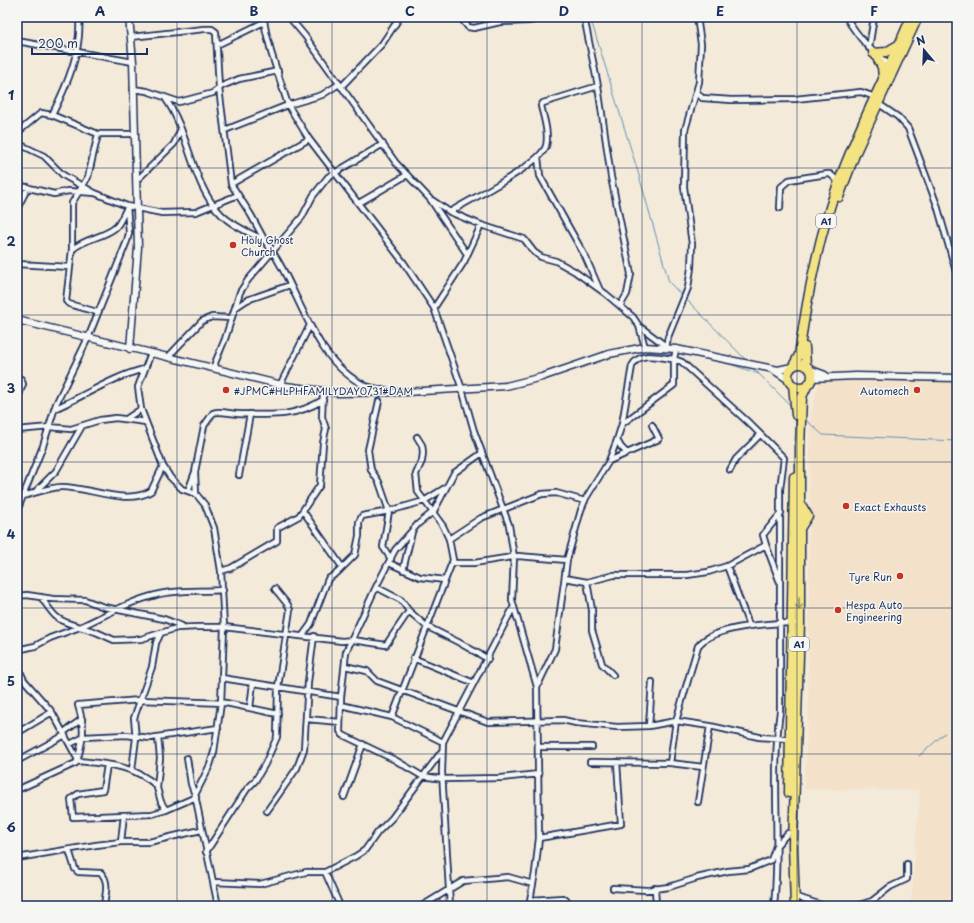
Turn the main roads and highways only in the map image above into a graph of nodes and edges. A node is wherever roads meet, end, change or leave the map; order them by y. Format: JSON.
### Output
{"nodes":[{"id":1,"x":911,"y":17,"type":"edge"},
{"id":2,"x":918,"y":17,"type":"edge"},
{"id":3,"x":901,"y":40,"type":"junction"},
{"id":4,"x":893,"y":67,"type":"junction"},
{"id":5,"x":882,"y":82,"type":"junction"},
{"id":6,"x":877,"y":100,"type":"junction"},
{"id":7,"x":792,"y":367,"type":"junction"},
{"id":8,"x":807,"y":367,"type":"junction"},
{"id":9,"x":809,"y":381,"type":"junction"},
{"id":10,"x":791,"y":383,"type":"junction"},
{"id":11,"x":796,"y":623,"type":"junction"},
{"id":12,"x":790,"y":906,"type":"edge"},
{"id":13,"x":795,"y":906,"type":"edge"}],
"edges":[{"from":1,"to":3,"type":"highway","number":"A1"},
{"from":2,"to":4,"type":"highway","number":"A1"},
{"from":3,"to":4,"type":"highway","number":"A1"},
{"from":3,"to":5,"type":"highway"},
{"from":4,"to":5,"type":"highway","number":"A1"},
{"from":4,"to":6,"type":"highway","number":"A1"},
{"from":5,"to":6,"type":"highway","number":"A1"},
{"from":6,"to":7,"type":"highway","number":"A1"},
{"from":6,"to":8,"type":"highway","number":"A1"},
{"from":7,"to":8,"type":"highway"},
{"from":7,"to":10,"type":"highway","number":"A1"},
{"from":8,"to":9,"type":"highway","number":"A1"},
{"from":9,"to":10,"type":"highway"},
{"from":9,"to":11,"type":"highway","number":"A1","one_way":true},
{"from":10,"to":11,"type":"highway","number":"A1"},
{"from":11,"to":12,"type":"highway","number":"A1"},
{"from":11,"to":13,"type":"highway","number":"A1"}]}
